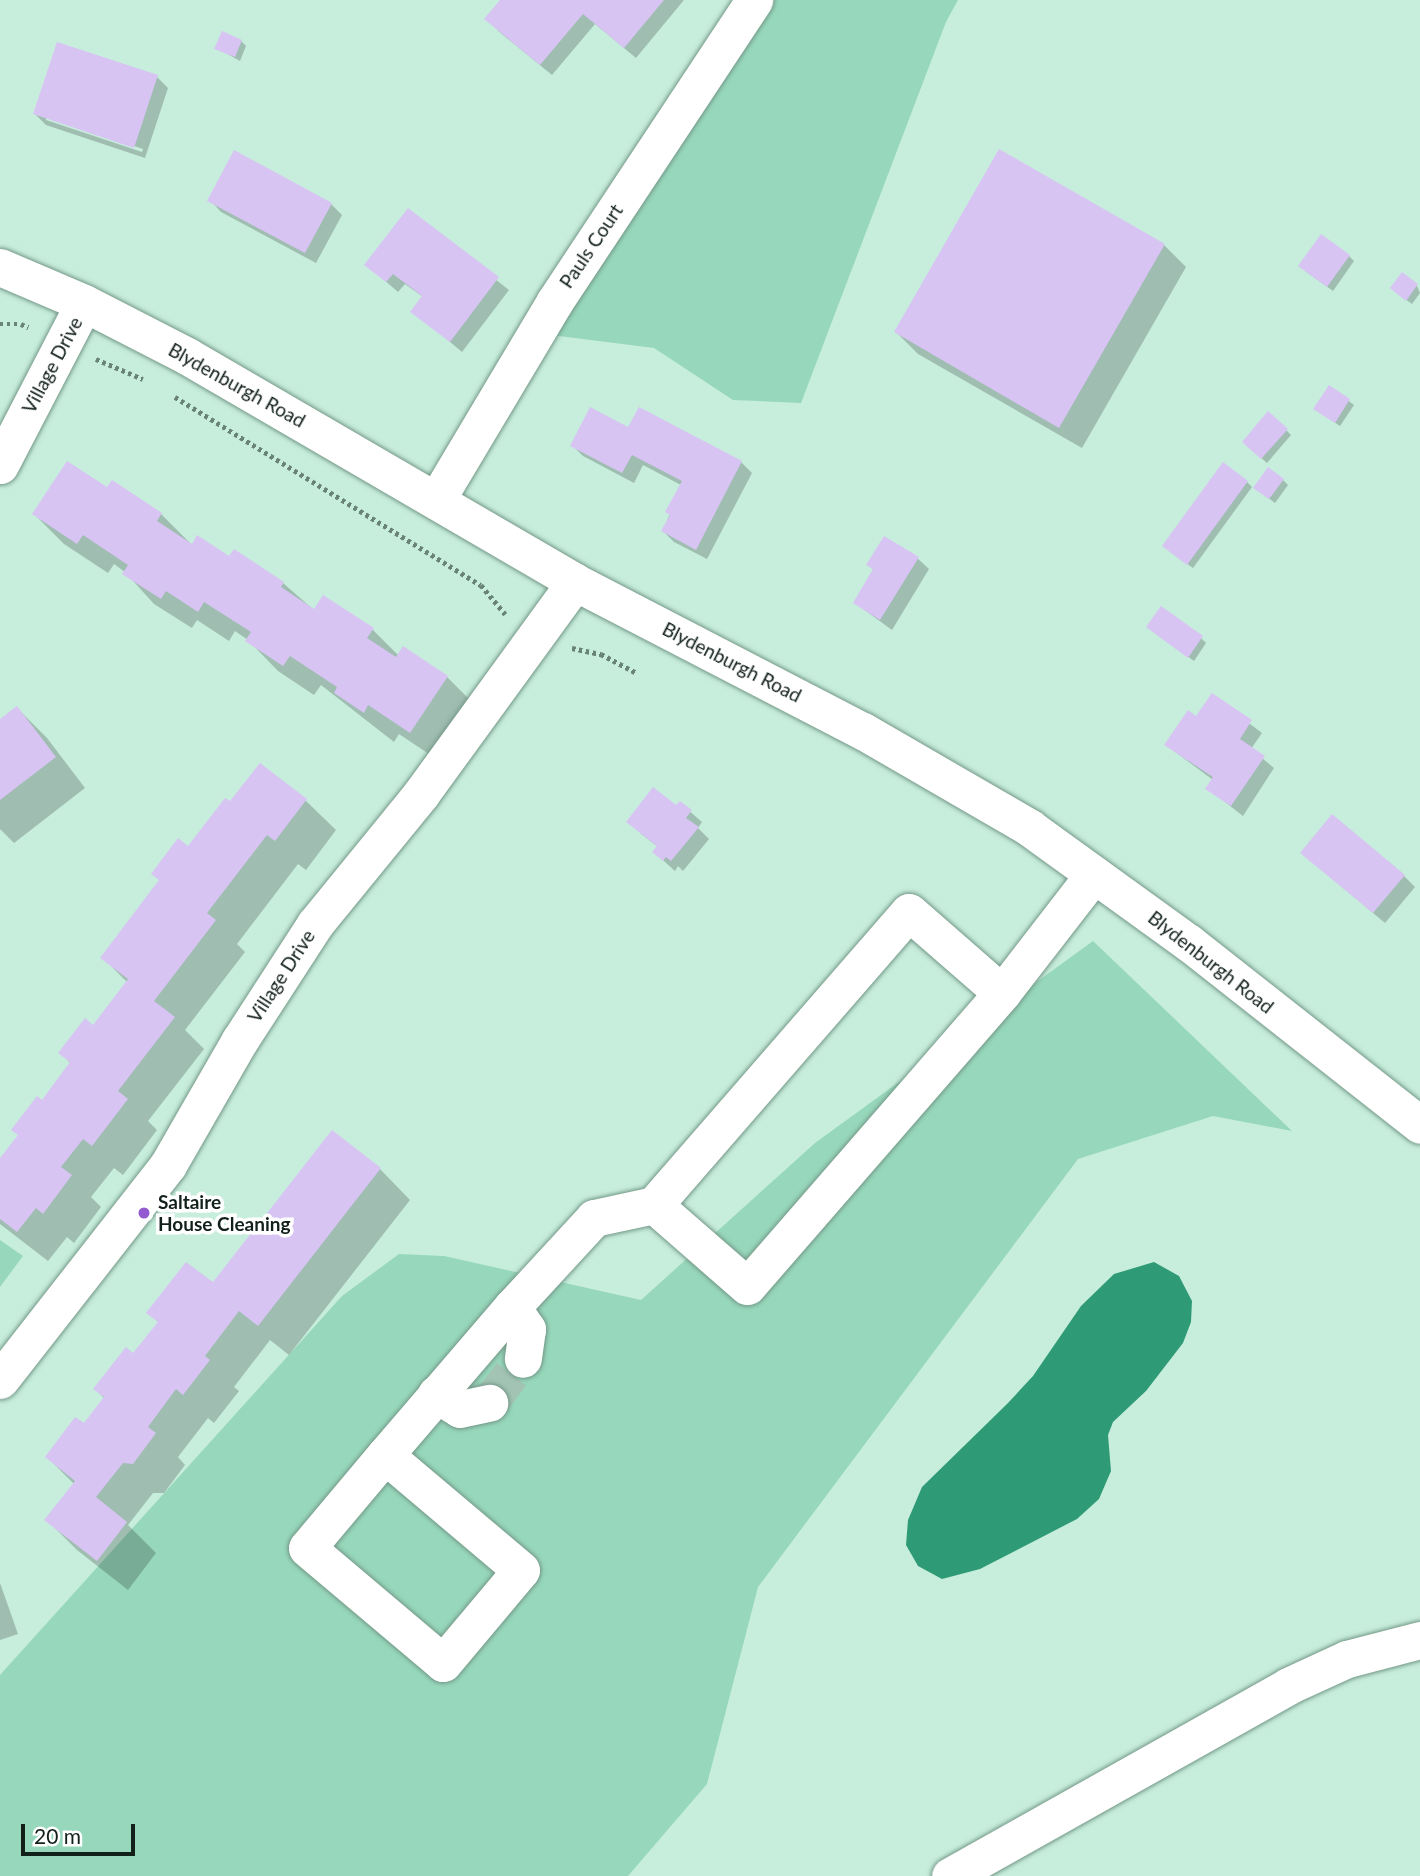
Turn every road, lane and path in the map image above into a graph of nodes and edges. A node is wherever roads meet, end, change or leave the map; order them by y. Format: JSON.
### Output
{"nodes":[{"id":1,"x":754,"y":0,"type":"edge"},
{"id":2,"x":0,"y":267,"type":"edge"},
{"id":3,"x":84,"y":303,"type":"junction"},
{"id":4,"x":0,"y":324,"type":"edge"},
{"id":5,"x":63,"y":343,"type":"junction"},
{"id":6,"x":155,"y":384,"type":"dead end"},
{"id":7,"x":167,"y":392,"type":"dead end"},
{"id":8,"x":0,"y":465,"type":"edge"},
{"id":9,"x":437,"y":499,"type":"junction"},
{"id":10,"x":575,"y":582,"type":"junction"},
{"id":11,"x":538,"y":632,"type":"junction"},
{"id":12,"x":636,"y":673,"type":"dead end"},
{"id":13,"x":1094,"y":874,"type":"junction"},
{"id":14,"x":1002,"y":993,"type":"junction"},
{"id":15,"x":1420,"y":1125,"type":"edge"},
{"id":16,"x":654,"y":1205,"type":"junction"},
{"id":17,"x":512,"y":1307,"type":"junction"},
{"id":18,"x":523,"y":1359,"type":"tunnel mouth"},
{"id":19,"x":0,"y":1380,"type":"edge"},
{"id":20,"x":436,"y":1394,"type":"junction"},
{"id":21,"x":489,"y":1403,"type":"dead end"},
{"id":22,"x":385,"y":1455,"type":"junction"},
{"id":23,"x":1420,"y":1640,"type":"edge"},
{"id":24,"x":950,"y":1876,"type":"edge"}],
"edges":[{"from":1,"to":9,"type":"street","name":"Pauls Court"},
{"from":2,"to":3,"type":"street","name":"Blydenburgh Road"},
{"from":3,"to":5,"type":"street","name":"Village Drive"},
{"from":3,"to":9,"type":"street","name":"Blydenburgh Road"},
{"from":4,"to":5,"type":"path"},
{"from":5,"to":6,"type":"path"},
{"from":5,"to":8,"type":"street","name":"Village Drive"},
{"from":7,"to":11,"type":"path"},
{"from":9,"to":10,"type":"street","name":"Blydenburgh Road"},
{"from":10,"to":11,"type":"street","name":"Village Drive"},
{"from":10,"to":13,"type":"street","name":"Blydenburgh Road"},
{"from":11,"to":12,"type":"path"},
{"from":11,"to":19,"type":"street","name":"Village Drive"},
{"from":13,"to":14,"type":"street"},
{"from":13,"to":15,"type":"street","name":"Blydenburgh Road"},
{"from":14,"to":16,"type":"street"},
{"from":14,"to":16,"type":"street"},
{"from":16,"to":17,"type":"street"},
{"from":17,"to":18,"type":"street"},
{"from":17,"to":20,"type":"street"},
{"from":20,"to":21,"type":"street"},
{"from":20,"to":22,"type":"street"},
{"from":22,"to":22,"type":"street"},
{"from":23,"to":24,"type":"street"}]}
